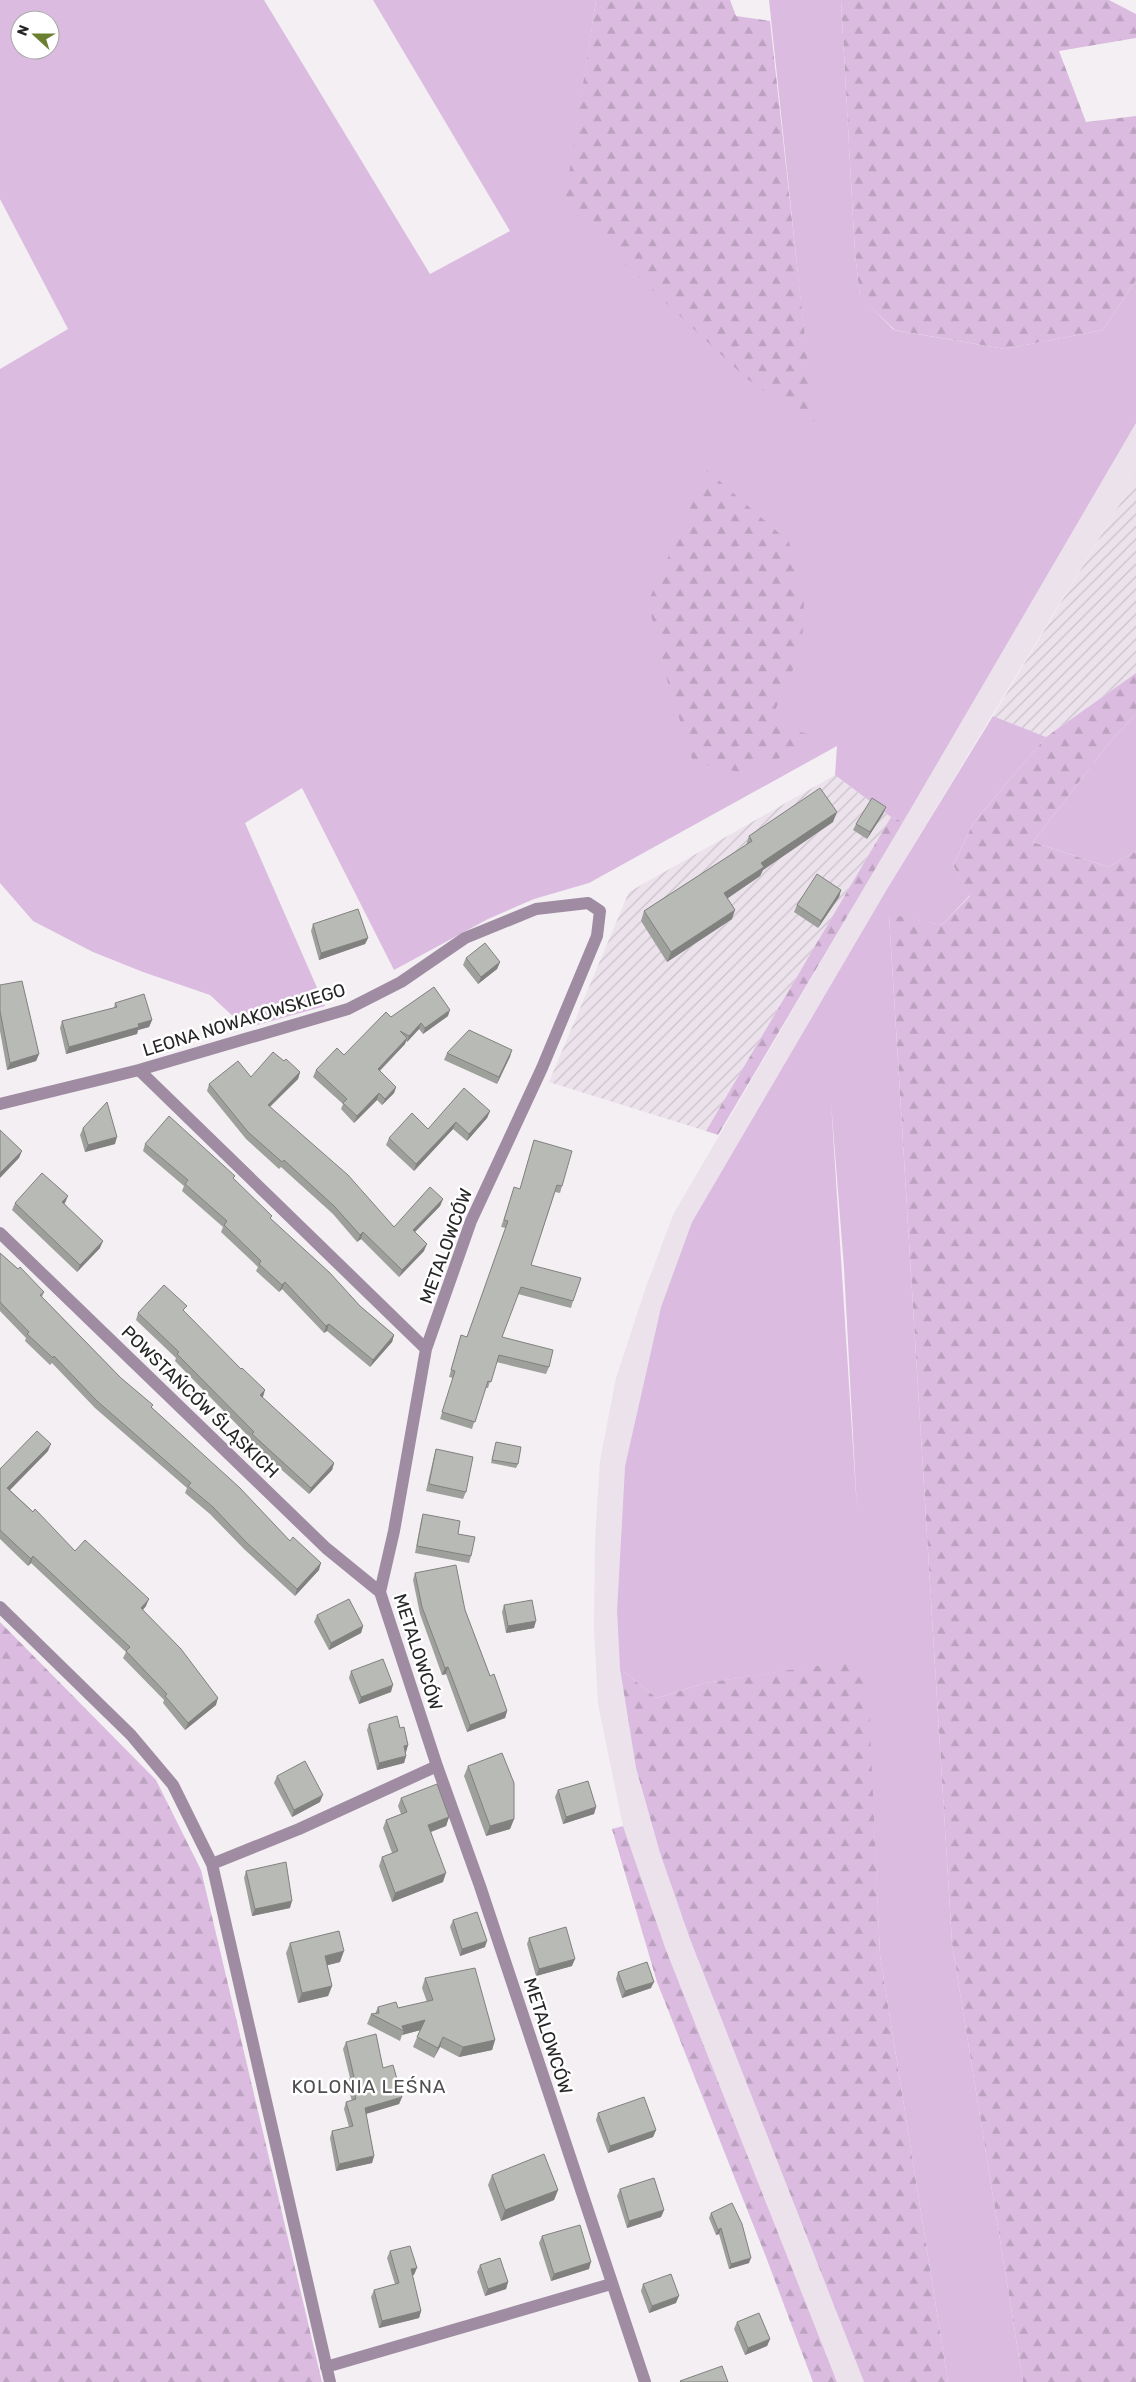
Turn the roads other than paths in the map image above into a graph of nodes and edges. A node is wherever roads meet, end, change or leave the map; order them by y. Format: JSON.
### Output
{"nodes":[{"id":1,"x":597,"y":936,"type":"joint"},
{"id":2,"x":139,"y":1070,"type":"junction"},
{"id":3,"x":0,"y":1104,"type":"edge"},
{"id":4,"x":0,"y":1233,"type":"edge"},
{"id":5,"x":426,"y":1349,"type":"junction"},
{"id":6,"x":380,"y":1592,"type":"junction"},
{"id":7,"x":0,"y":1607,"type":"edge"},
{"id":8,"x":436,"y":1766,"type":"junction"},
{"id":9,"x":212,"y":1864,"type":"junction"},
{"id":10,"x":611,"y":2284,"type":"junction"},
{"id":11,"x":326,"y":2367,"type":"junction"},
{"id":12,"x":330,"y":2382,"type":"edge"},
{"id":13,"x":645,"y":2382,"type":"edge"}],
"edges":[{"from":1,"to":2,"type":"street","name":"LEONA NOWAKOWSKIEGO"},
{"from":1,"to":5,"type":"street","name":"METALOWCÓW"},
{"from":2,"to":3,"type":"street","name":"LEONA NOWAKOWSKIEGO"},
{"from":2,"to":5,"type":"street"},
{"from":4,"to":6,"type":"street","name":"POWSTAŃCÓW ŚLĄSKICH"},
{"from":5,"to":6,"type":"street","name":"METALOWCÓW"},
{"from":6,"to":8,"type":"street","name":"METALOWCÓW"},
{"from":7,"to":9,"type":"street"},
{"from":8,"to":9,"type":"street"},
{"from":8,"to":10,"type":"street","name":"METALOWCÓW"},
{"from":9,"to":11,"type":"street"},
{"from":10,"to":11,"type":"street"},
{"from":10,"to":13,"type":"street","name":"METALOWCÓW"},
{"from":11,"to":12,"type":"street"}]}
